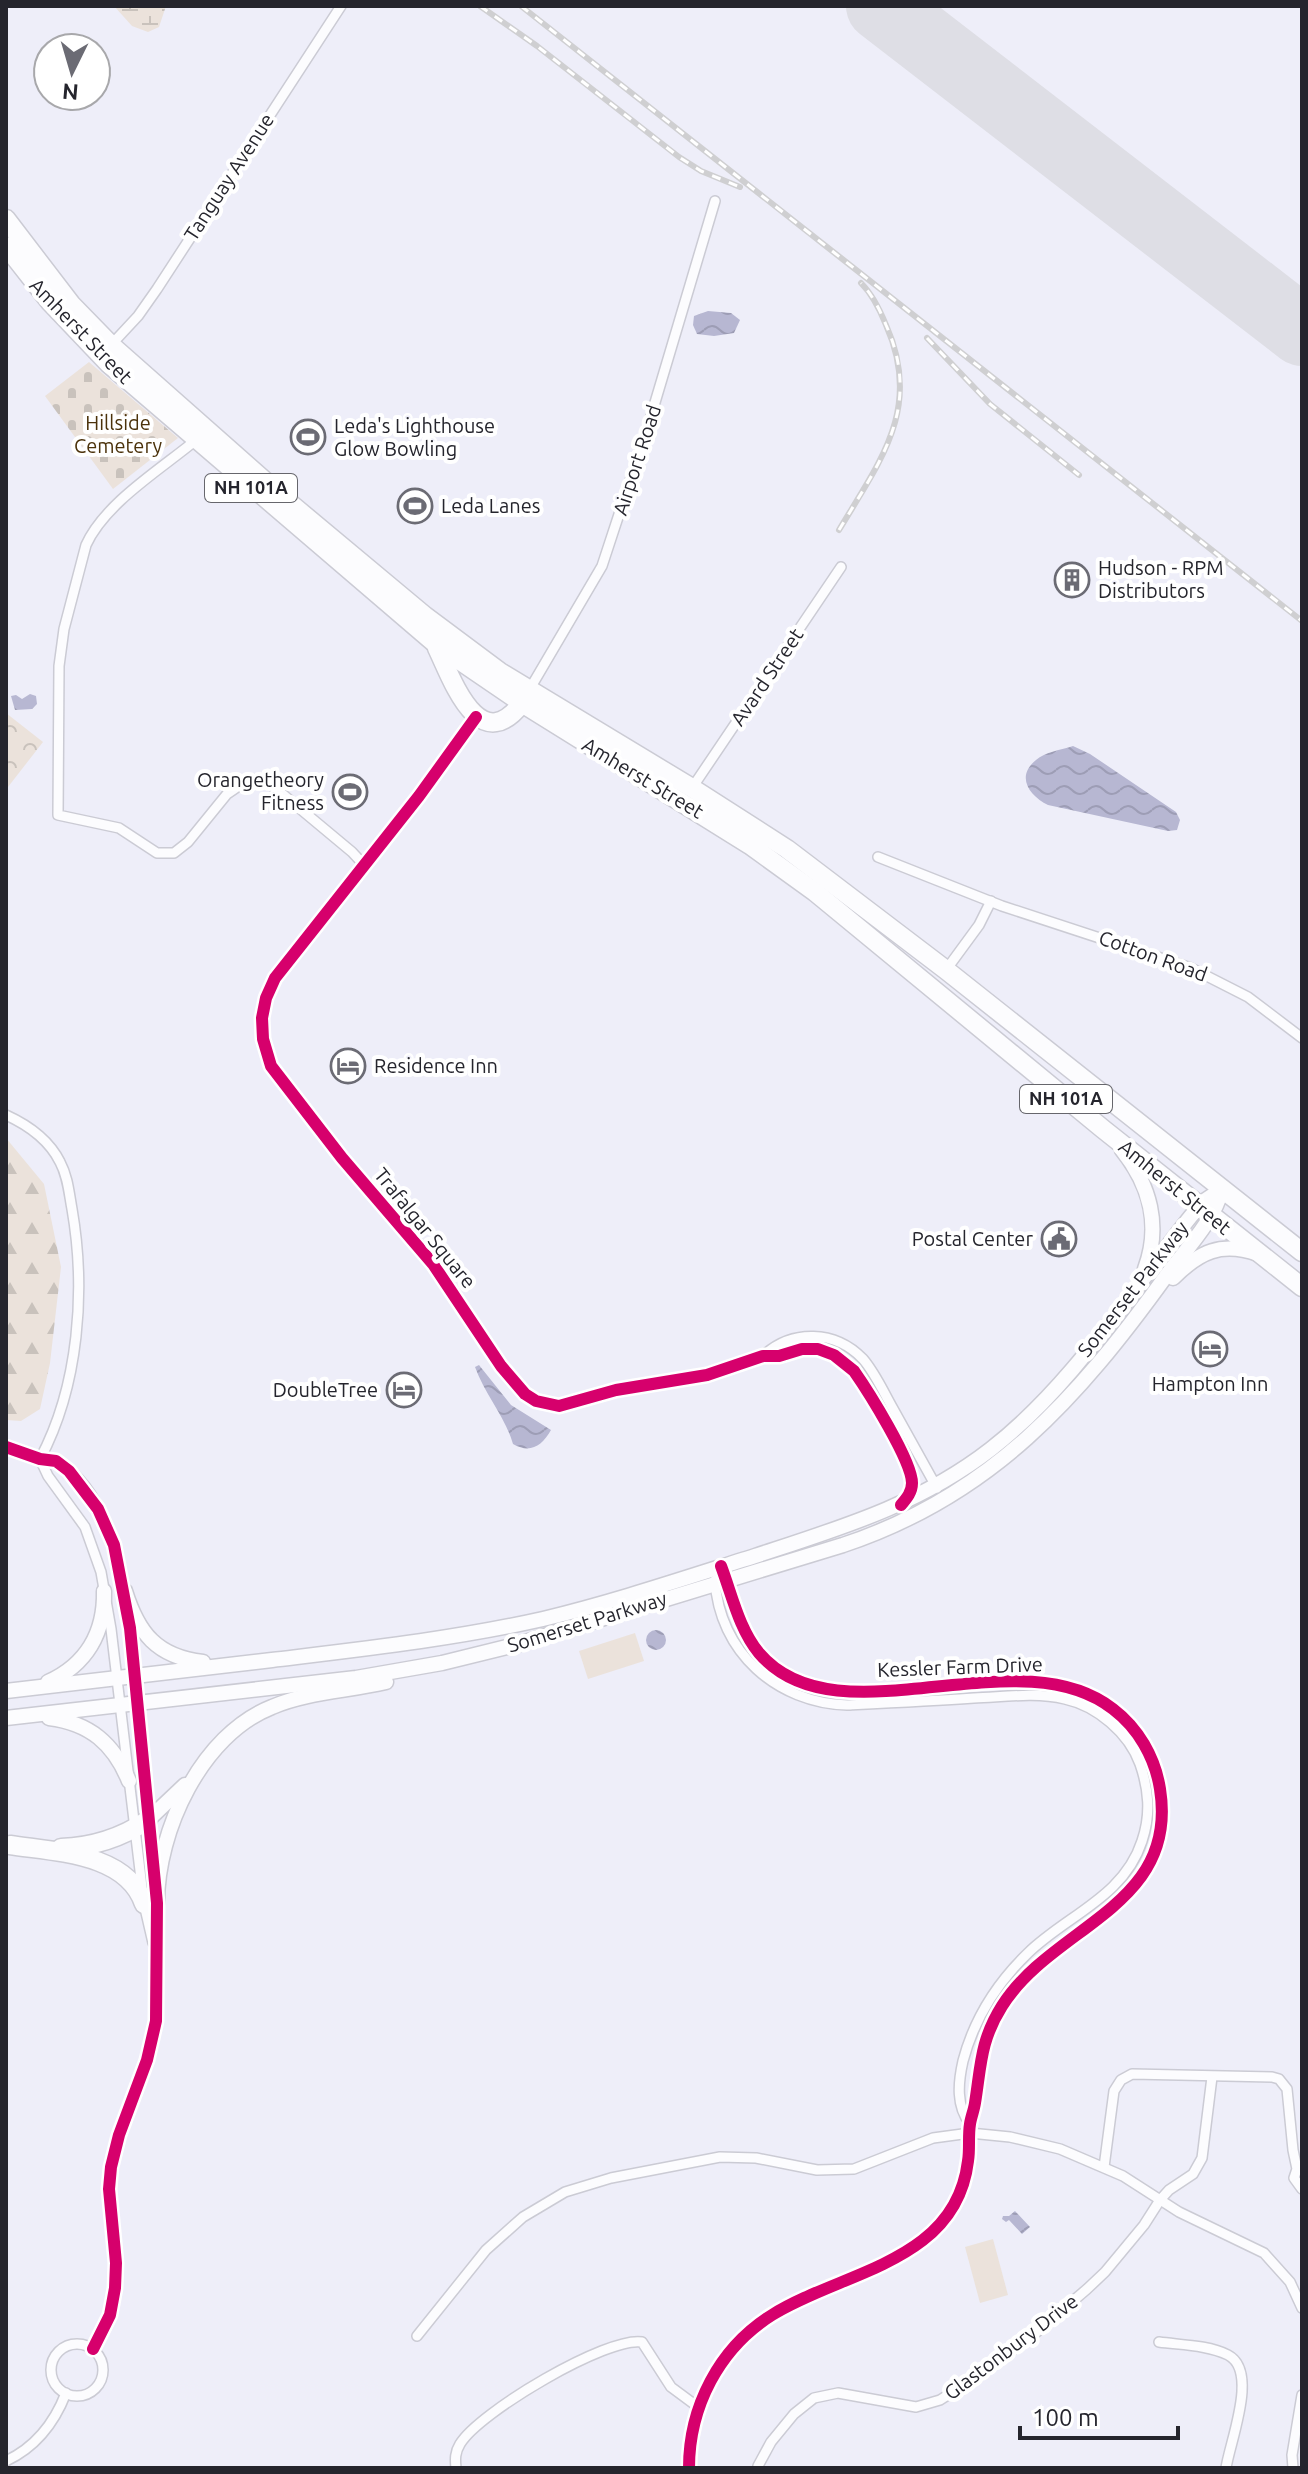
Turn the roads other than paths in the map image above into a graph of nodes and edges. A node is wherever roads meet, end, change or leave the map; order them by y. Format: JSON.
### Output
{"nodes":[{"id":1,"x":341,"y":6,"type":"edge"},
{"id":2,"x":715,"y":201,"type":"dead end"},
{"id":3,"x":6,"y":219,"type":"edge"},
{"id":4,"x":6,"y":246,"type":"edge"},
{"id":5,"x":111,"y":345,"type":"junction"},
{"id":6,"x":196,"y":440,"type":"junction"},
{"id":7,"x":841,"y":567,"type":"dead end"},
{"id":8,"x":434,"y":642,"type":"junction"},
{"id":9,"x":526,"y":696,"type":"junction"},
{"id":10,"x":476,"y":717,"type":"junction"},
{"id":11,"x":692,"y":788,"type":"junction"},
{"id":12,"x":878,"y":857,"type":"dead end"},
{"id":13,"x":365,"y":866,"type":"junction"},
{"id":14,"x":991,"y":901,"type":"junction"},
{"id":15,"x":946,"y":970,"type":"junction"},
{"id":16,"x":1302,"y":1038,"type":"edge"},
{"id":17,"x":6,"y":1115,"type":"edge"},
{"id":18,"x":1103,"y":1129,"type":"junction"},
{"id":19,"x":1222,"y":1189,"type":"junction"},
{"id":20,"x":1205,"y":1210,"type":"junction"},
{"id":21,"x":1302,"y":1252,"type":"edge"},
{"id":22,"x":1262,"y":1256,"type":"junction"},
{"id":23,"x":1136,"y":1287,"type":"junction"},
{"id":24,"x":1302,"y":1287,"type":"edge"},
{"id":25,"x":1152,"y":1297,"type":"junction"},
{"id":26,"x":763,"y":1356,"type":"junction"},
{"id":27,"x":6,"y":1447,"type":"edge"},
{"id":28,"x":40,"y":1459,"type":"junction"},
{"id":29,"x":936,"y":1486,"type":"junction"},
{"id":30,"x":944,"y":1500,"type":"junction"},
{"id":31,"x":901,"y":1505,"type":"junction"},
{"id":32,"x":721,"y":1577,"type":"junction"},
{"id":33,"x":104,"y":1591,"type":"junction"},
{"id":34,"x":125,"y":1591,"type":"junction"},
{"id":35,"x":442,"y":1663,"type":"junction"},
{"id":36,"x":239,"y":1664,"type":"junction"},
{"id":37,"x":135,"y":1676,"type":"junction"},
{"id":38,"x":117,"y":1678,"type":"junction"},
{"id":39,"x":33,"y":1688,"type":"junction"},
{"id":40,"x":6,"y":1691,"type":"edge"},
{"id":41,"x":137,"y":1703,"type":"junction"},
{"id":42,"x":120,"y":1705,"type":"junction"},
{"id":43,"x":14,"y":1717,"type":"edge"},
{"id":44,"x":202,"y":1767,"type":"junction"},
{"id":45,"x":129,"y":1781,"type":"junction"},
{"id":46,"x":141,"y":1824,"type":"junction"},
{"id":47,"x":8,"y":1845,"type":"edge"},
{"id":48,"x":150,"y":1903,"type":"junction"},
{"id":49,"x":1212,"y":2077,"type":"junction"},
{"id":50,"x":970,"y":2128,"type":"junction"},
{"id":51,"x":1104,"y":2167,"type":"junction"},
{"id":52,"x":1300,"y":2168,"type":"edge"},
{"id":53,"x":1302,"y":2189,"type":"edge"},
{"id":54,"x":1160,"y":2200,"type":"junction"},
{"id":55,"x":1302,"y":2308,"type":"edge"},
{"id":56,"x":417,"y":2336,"type":"dead end"},
{"id":57,"x":1159,"y":2342,"type":"dead end"},
{"id":58,"x":93,"y":2349,"type":"junction"},
{"id":59,"x":66,"y":2393,"type":"junction"},
{"id":60,"x":1302,"y":2395,"type":"edge"},
{"id":61,"x":698,"y":2407,"type":"junction"},
{"id":62,"x":6,"y":2461,"type":"edge"},
{"id":63,"x":758,"y":2466,"type":"edge"},
{"id":64,"x":456,"y":2468,"type":"edge"},
{"id":65,"x":689,"y":2468,"type":"edge"},
{"id":66,"x":1226,"y":2468,"type":"edge"},
{"id":67,"x":1293,"y":2468,"type":"edge"}],
"edges":[{"from":1,"to":5,"type":"street","name":"Tanguay Avenue"},
{"from":2,"to":9,"type":"street","name":"Airport Road"},
{"from":3,"to":5,"type":"highway","name":"Amherst Street","number":"NH 101A"},
{"from":4,"to":6,"type":"highway","name":"Amherst Street","number":"NH 101A"},
{"from":5,"to":9,"type":"highway","name":"Amherst Street","number":"NH 101A"},
{"from":6,"to":8,"type":"highway","name":"Amherst Street","number":"NH 101A"},
{"from":6,"to":13,"type":"street"},
{"from":7,"to":11,"type":"street","name":"Avard Street"},
{"from":8,"to":9,"type":"highway","name":"Amherst Street","number":"NH 101A"},
{"from":8,"to":10,"type":"highway"},
{"from":9,"to":10,"type":"highway"},
{"from":9,"to":11,"type":"highway","name":"Amherst Street","number":"NH 101A"},
{"from":9,"to":18,"type":"highway","name":"Amherst Street","number":"NH 101A"},
{"from":10,"to":13,"type":"street","name":"Trafalgar Square"},
{"from":11,"to":15,"type":"highway","name":"Amherst Street","number":"NH 101A"},
{"from":12,"to":14,"type":"street","name":"Cotton Road"},
{"from":13,"to":26,"type":"street","name":"Trafalgar Square"},
{"from":14,"to":15,"type":"street"},
{"from":14,"to":16,"type":"street","name":"Cotton Road"},
{"from":15,"to":19,"type":"highway","name":"Amherst Street","number":"NH 101A"},
{"from":17,"to":28,"type":"street"},
{"from":18,"to":20,"type":"highway","name":"Amherst Street","number":"NH 101A"},
{"from":18,"to":23,"type":"main road"},
{"from":19,"to":20,"type":"main road","name":"Somerset Parkway"},
{"from":19,"to":21,"type":"highway","name":"Amherst Street","number":"NH 101A"},
{"from":20,"to":22,"type":"highway","name":"Amherst Street","number":"NH 101A"},
{"from":20,"to":23,"type":"main road","name":"Somerset Parkway"},
{"from":20,"to":25,"type":"main road","name":"Somerset Parkway"},
{"from":22,"to":24,"type":"highway","name":"Amherst Street","number":"NH 101A"},
{"from":22,"to":25,"type":"main road"},
{"from":23,"to":29,"type":"main road","name":"Somerset Parkway"},
{"from":25,"to":30,"type":"main road","name":"Somerset Parkway"},
{"from":26,"to":29,"type":"street","name":"Trafalgar Square"},
{"from":26,"to":31,"type":"street","name":"Trafalgar Square"},
{"from":27,"to":28,"type":"street"},
{"from":28,"to":33,"type":"street"},
{"from":28,"to":34,"type":"street"},
{"from":29,"to":30,"type":"street","name":"Trafalgar Square"},
{"from":29,"to":31,"type":"main road","name":"Somerset Parkway"},
{"from":30,"to":32,"type":"main road","name":"Somerset Parkway"},
{"from":31,"to":32,"type":"main road","name":"Somerset Parkway"},
{"from":32,"to":35,"type":"main road","name":"Somerset Parkway"},
{"from":32,"to":36,"type":"main road","name":"Somerset Parkway"},
{"from":32,"to":50,"type":"street","name":"Kessler Farm Drive"},
{"from":32,"to":50,"type":"street","name":"Kessler Farm Drive"},
{"from":33,"to":38,"type":"street"},
{"from":33,"to":39,"type":"main road"},
{"from":34,"to":36,"type":"main road"},
{"from":34,"to":37,"type":"street"},
{"from":35,"to":41,"type":"main road","name":"Somerset Parkway"},
{"from":35,"to":44,"type":"main road"},
{"from":36,"to":37,"type":"main road","name":"Somerset Parkway"},
{"from":37,"to":38,"type":"main road","name":"Somerset Parkway"},
{"from":37,"to":41,"type":"street"},
{"from":38,"to":39,"type":"main road","name":"Somerset Parkway"},
{"from":38,"to":42,"type":"street"},
{"from":39,"to":40,"type":"main road","name":"Somerset Parkway"},
{"from":41,"to":42,"type":"main road","name":"Somerset Parkway"},
{"from":41,"to":46,"type":"street"},
{"from":42,"to":43,"type":"main road","name":"Somerset Parkway"},
{"from":42,"to":45,"type":"street"},
{"from":43,"to":45,"type":"main road"},
{"from":44,"to":46,"type":"main road"},
{"from":44,"to":48,"type":"main road"},
{"from":45,"to":46,"type":"street"},
{"from":46,"to":47,"type":"highway"},
{"from":46,"to":48,"type":"street"},
{"from":46,"to":48,"type":"street"},
{"from":47,"to":48,"type":"highway"},
{"from":48,"to":58,"type":"street"},
{"from":49,"to":51,"type":"street"},
{"from":49,"to":52,"type":"street"},
{"from":49,"to":54,"type":"street","name":"Glastonbury Drive"},
{"from":50,"to":51,"type":"street"},
{"from":50,"to":56,"type":"street"},
{"from":50,"to":61,"type":"street","name":"Kessler Farm Drive"},
{"from":51,"to":54,"type":"street"},
{"from":52,"to":53,"type":"street"},
{"from":54,"to":55,"type":"street"},
{"from":54,"to":63,"type":"street","name":"Glastonbury Drive"},
{"from":57,"to":66,"type":"street"},
{"from":58,"to":59,"type":"street"},
{"from":58,"to":59,"type":"street"},
{"from":59,"to":62,"type":"street"},
{"from":60,"to":67,"type":"street"},
{"from":61,"to":64,"type":"street"},
{"from":61,"to":65,"type":"street","name":"Kessler Farm Drive"}]}
